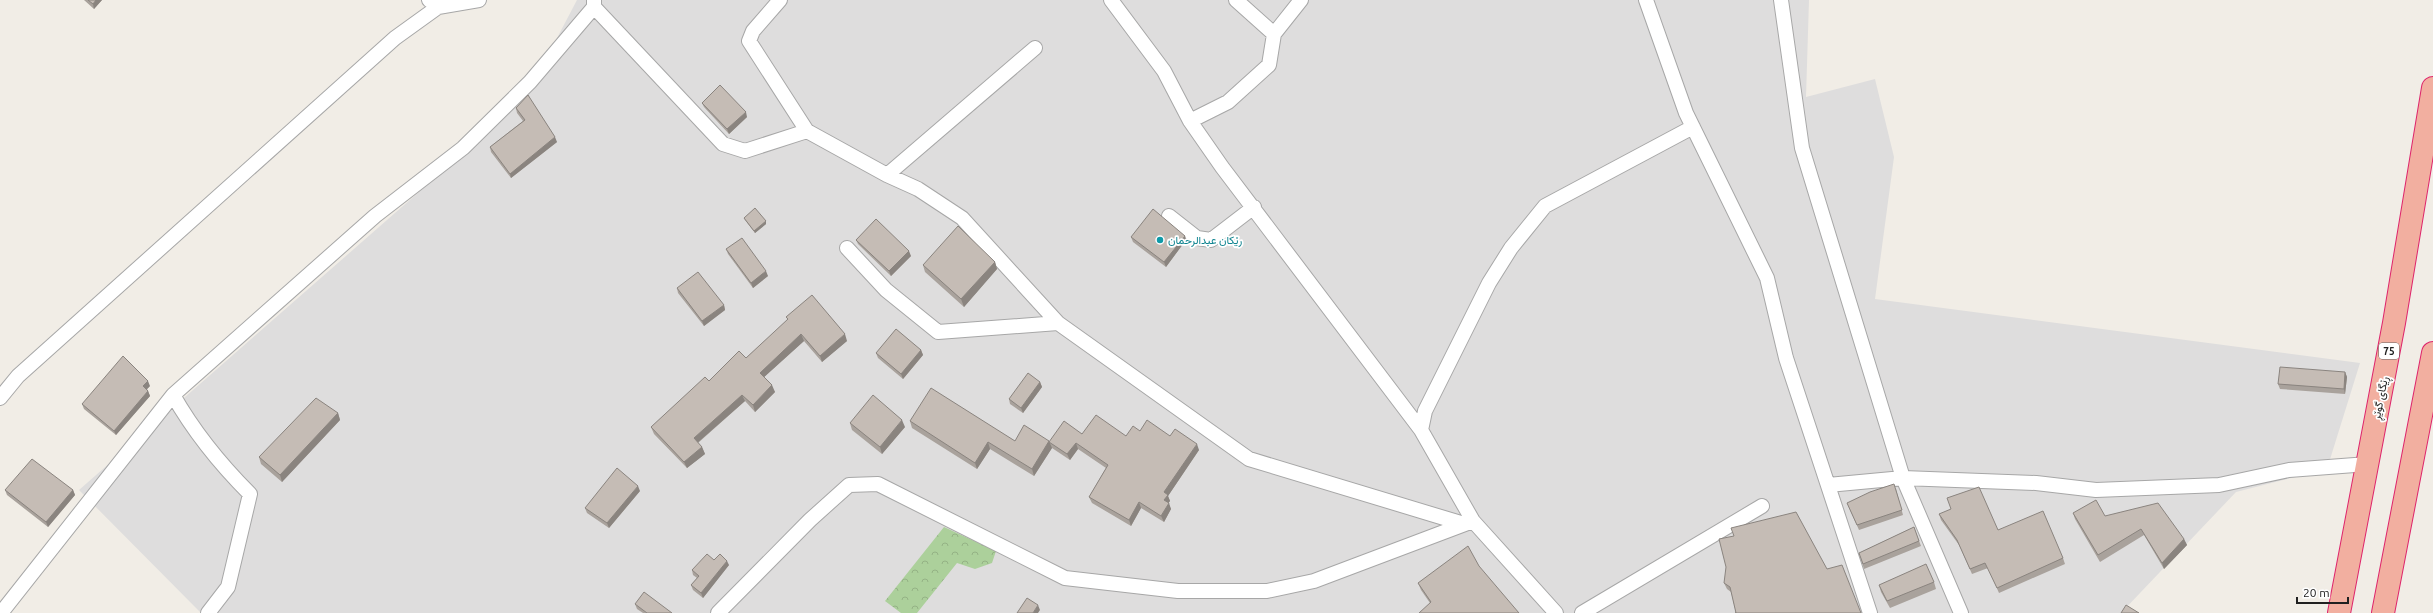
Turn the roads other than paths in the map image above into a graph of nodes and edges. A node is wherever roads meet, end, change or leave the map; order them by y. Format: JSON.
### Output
{"nodes":[{"id":1,"x":479,"y":0,"type":"edge"},
{"id":2,"x":780,"y":0,"type":"edge"},
{"id":3,"x":1112,"y":0,"type":"edge"},
{"id":4,"x":1236,"y":0,"type":"edge"},
{"id":5,"x":1301,"y":0,"type":"edge"},
{"id":6,"x":1646,"y":0,"type":"edge"},
{"id":7,"x":1781,"y":0,"type":"edge"},
{"id":8,"x":434,"y":3,"type":"edge"},
{"id":9,"x":594,"y":4,"type":"edge"},
{"id":10,"x":1274,"y":34,"type":"junction"},
{"id":11,"x":1036,"y":48,"type":"dead end"},
{"id":12,"x":2433,"y":88,"type":"edge"},
{"id":13,"x":1190,"y":121,"type":"junction"},
{"id":14,"x":1693,"y":127,"type":"junction"},
{"id":15,"x":807,"y":131,"type":"junction"},
{"id":16,"x":887,"y":175,"type":"junction"},
{"id":17,"x":1254,"y":207,"type":"junction"},
{"id":18,"x":1169,"y":216,"type":"dead end"},
{"id":19,"x":847,"y":248,"type":"dead end"},
{"id":20,"x":1058,"y":323,"type":"junction"},
{"id":21,"x":2433,"y":353,"type":"edge"},
{"id":22,"x":173,"y":395,"type":"junction"},
{"id":23,"x":0,"y":398,"type":"edge"},
{"id":24,"x":1422,"y":430,"type":"junction"},
{"id":25,"x":2368,"y":464,"type":"junction"},
{"id":26,"x":1903,"y":478,"type":"junction"},
{"id":27,"x":1828,"y":486,"type":"junction"},
{"id":28,"x":1762,"y":506,"type":"dead end"},
{"id":29,"x":1468,"y":523,"type":"junction"},
{"id":30,"x":1,"y":613,"type":"edge"},
{"id":31,"x":208,"y":613,"type":"edge"},
{"id":32,"x":718,"y":613,"type":"edge"},
{"id":33,"x":1556,"y":613,"type":"edge"},
{"id":34,"x":1582,"y":613,"type":"edge"},
{"id":35,"x":1870,"y":613,"type":"edge"},
{"id":36,"x":1961,"y":613,"type":"edge"},
{"id":37,"x":2339,"y":613,"type":"edge"},
{"id":38,"x":2383,"y":613,"type":"edge"}],
"edges":[{"from":1,"to":8,"type":"street"},
{"from":2,"to":15,"type":"street"},
{"from":3,"to":13,"type":"street"},
{"from":4,"to":10,"type":"street"},
{"from":5,"to":10,"type":"street"},
{"from":6,"to":14,"type":"street"},
{"from":7,"to":26,"type":"street"},
{"from":8,"to":23,"type":"street"},
{"from":9,"to":15,"type":"street"},
{"from":9,"to":22,"type":"street"},
{"from":10,"to":13,"type":"street"},
{"from":11,"to":16,"type":"street"},
{"from":12,"to":25,"type":"highway","name":"ڕێگای گوێڕ","number":"75"},
{"from":13,"to":17,"type":"street"},
{"from":14,"to":24,"type":"street"},
{"from":14,"to":27,"type":"street"},
{"from":15,"to":16,"type":"street"},
{"from":16,"to":20,"type":"street"},
{"from":17,"to":18,"type":"street"},
{"from":17,"to":24,"type":"street"},
{"from":19,"to":20,"type":"street"},
{"from":20,"to":29,"type":"street"},
{"from":21,"to":38,"type":"highway"},
{"from":22,"to":30,"type":"street"},
{"from":22,"to":31,"type":"street"},
{"from":24,"to":29,"type":"street"},
{"from":25,"to":26,"type":"street"},
{"from":25,"to":37,"type":"highway","name":"ڕێگای گوێڕ","number":"75"},
{"from":26,"to":27,"type":"street"},
{"from":26,"to":36,"type":"street"},
{"from":27,"to":35,"type":"street"},
{"from":28,"to":34,"type":"street"},
{"from":29,"to":32,"type":"street"},
{"from":29,"to":33,"type":"street"}]}
